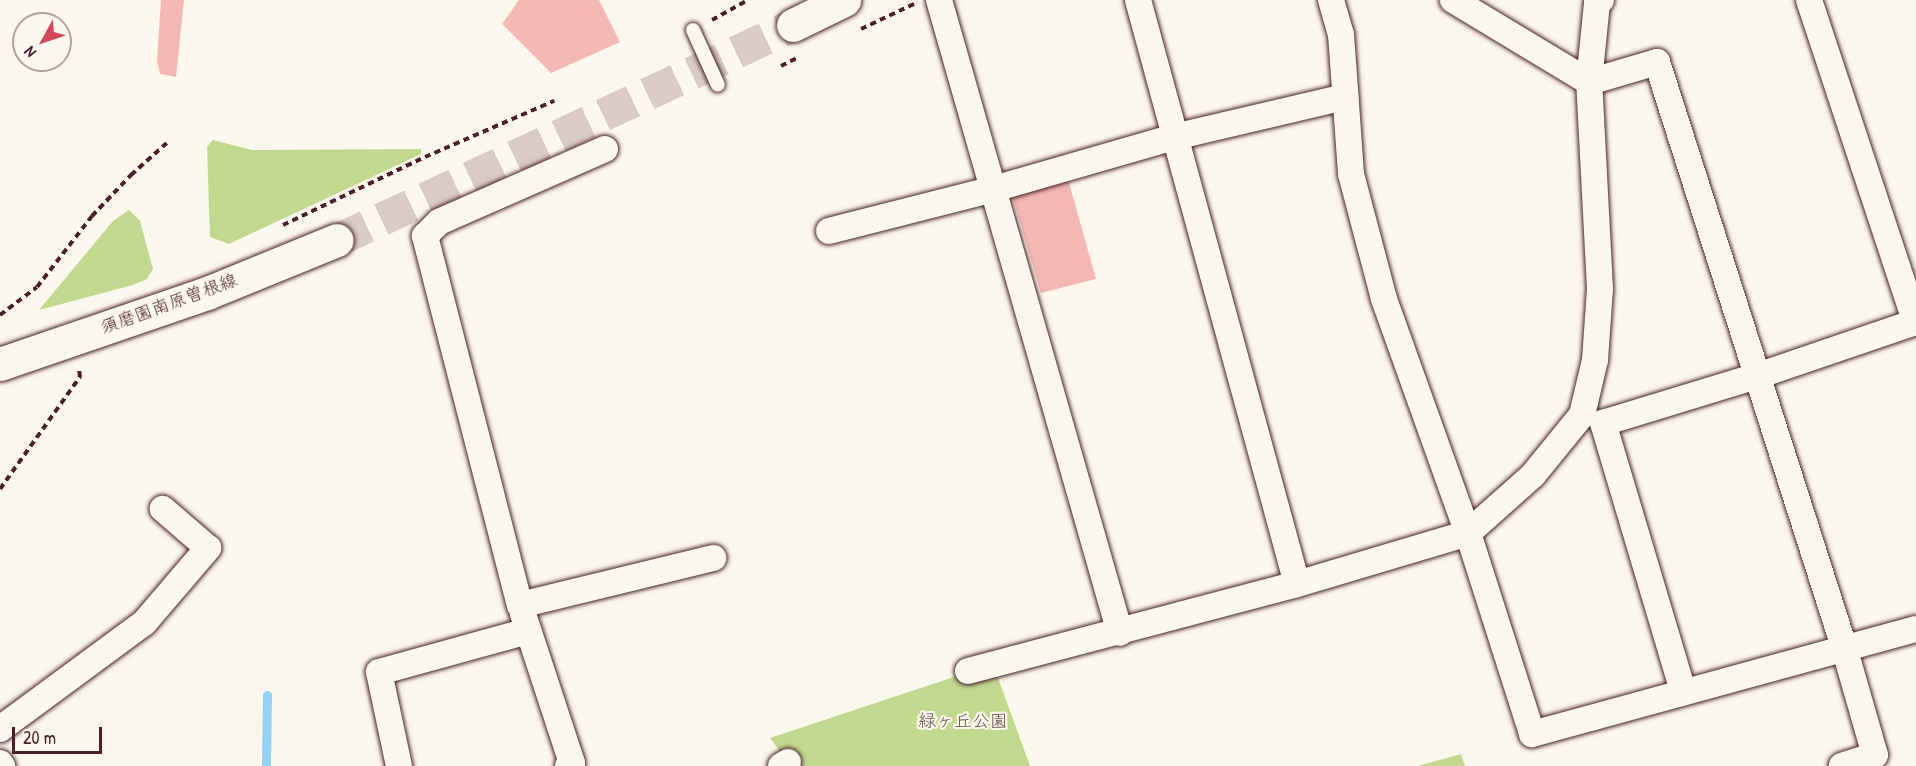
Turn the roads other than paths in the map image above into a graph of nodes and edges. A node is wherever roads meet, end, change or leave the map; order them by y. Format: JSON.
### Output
{"nodes":[{"id":1,"x":844,"y":0,"type":"edge"},
{"id":2,"x":939,"y":0,"type":"edge"},
{"id":3,"x":1137,"y":0,"type":"edge"},
{"id":4,"x":1331,"y":0,"type":"edge"},
{"id":5,"x":1453,"y":0,"type":"edge"},
{"id":6,"x":1600,"y":0,"type":"edge"},
{"id":7,"x":1809,"y":0,"type":"edge"},
{"id":8,"x":793,"y":25,"type":"tunnel mouth"},
{"id":9,"x":693,"y":30,"type":"road end"},
{"id":10,"x":1589,"y":82,"type":"junction"},
{"id":11,"x":718,"y":85,"type":"dead end"},
{"id":12,"x":1345,"y":97,"type":"junction"},
{"id":13,"x":1174,"y":138,"type":"junction"},
{"id":14,"x":605,"y":149,"type":"dead end"},
{"id":15,"x":994,"y":189,"type":"junction"},
{"id":16,"x":829,"y":231,"type":"dead end"},
{"id":17,"x":337,"y":240,"type":"tunnel mouth"},
{"id":18,"x":1916,"y":323,"type":"edge"},
{"id":19,"x":0,"y":364,"type":"edge"},
{"id":20,"x":1757,"y":376,"type":"junction"},
{"id":21,"x":163,"y":509,"type":"dead end"},
{"id":22,"x":1468,"y":533,"type":"junction"},
{"id":23,"x":713,"y":558,"type":"dead end"},
{"id":24,"x":1297,"y":584,"type":"junction"},
{"id":25,"x":520,"y":605,"type":"junction"},
{"id":26,"x":1916,"y":629,"type":"edge"},
{"id":27,"x":528,"y":631,"type":"junction"},
{"id":28,"x":1120,"y":633,"type":"junction"},
{"id":29,"x":1844,"y":647,"type":"junction"},
{"id":30,"x":968,"y":671,"type":"dead end"},
{"id":31,"x":1683,"y":692,"type":"junction"},
{"id":32,"x":0,"y":729,"type":"edge"},
{"id":33,"x":399,"y":766,"type":"edge"},
{"id":34,"x":568,"y":766,"type":"edge"},
{"id":35,"x":1842,"y":766,"type":"edge"}],
"edges":[{"from":1,"to":8,"type":"main road"},
{"from":2,"to":15,"type":"street"},
{"from":3,"to":13,"type":"street"},
{"from":4,"to":12,"type":"street"},
{"from":5,"to":10,"type":"street"},
{"from":6,"to":10,"type":"street"},
{"from":7,"to":18,"type":"street"},
{"from":9,"to":11,"type":"lane"},
{"from":10,"to":20,"type":"street"},
{"from":10,"to":22,"type":"street"},
{"from":12,"to":13,"type":"street"},
{"from":12,"to":22,"type":"street"},
{"from":13,"to":15,"type":"street"},
{"from":13,"to":24,"type":"street"},
{"from":14,"to":25,"type":"street"},
{"from":15,"to":16,"type":"street"},
{"from":15,"to":28,"type":"street"},
{"from":17,"to":19,"type":"main road","name":"須磨園南原曽根線"},
{"from":18,"to":20,"type":"street"},
{"from":20,"to":29,"type":"street"},
{"from":20,"to":31,"type":"street"},
{"from":21,"to":32,"type":"street"},
{"from":22,"to":24,"type":"street"},
{"from":22,"to":31,"type":"street"},
{"from":23,"to":25,"type":"street"},
{"from":24,"to":28,"type":"street"},
{"from":25,"to":27,"type":"street"},
{"from":26,"to":29,"type":"street"},
{"from":27,"to":33,"type":"street"},
{"from":27,"to":34,"type":"street"},
{"from":28,"to":30,"type":"street"},
{"from":29,"to":31,"type":"street"},
{"from":29,"to":35,"type":"street"}]}
